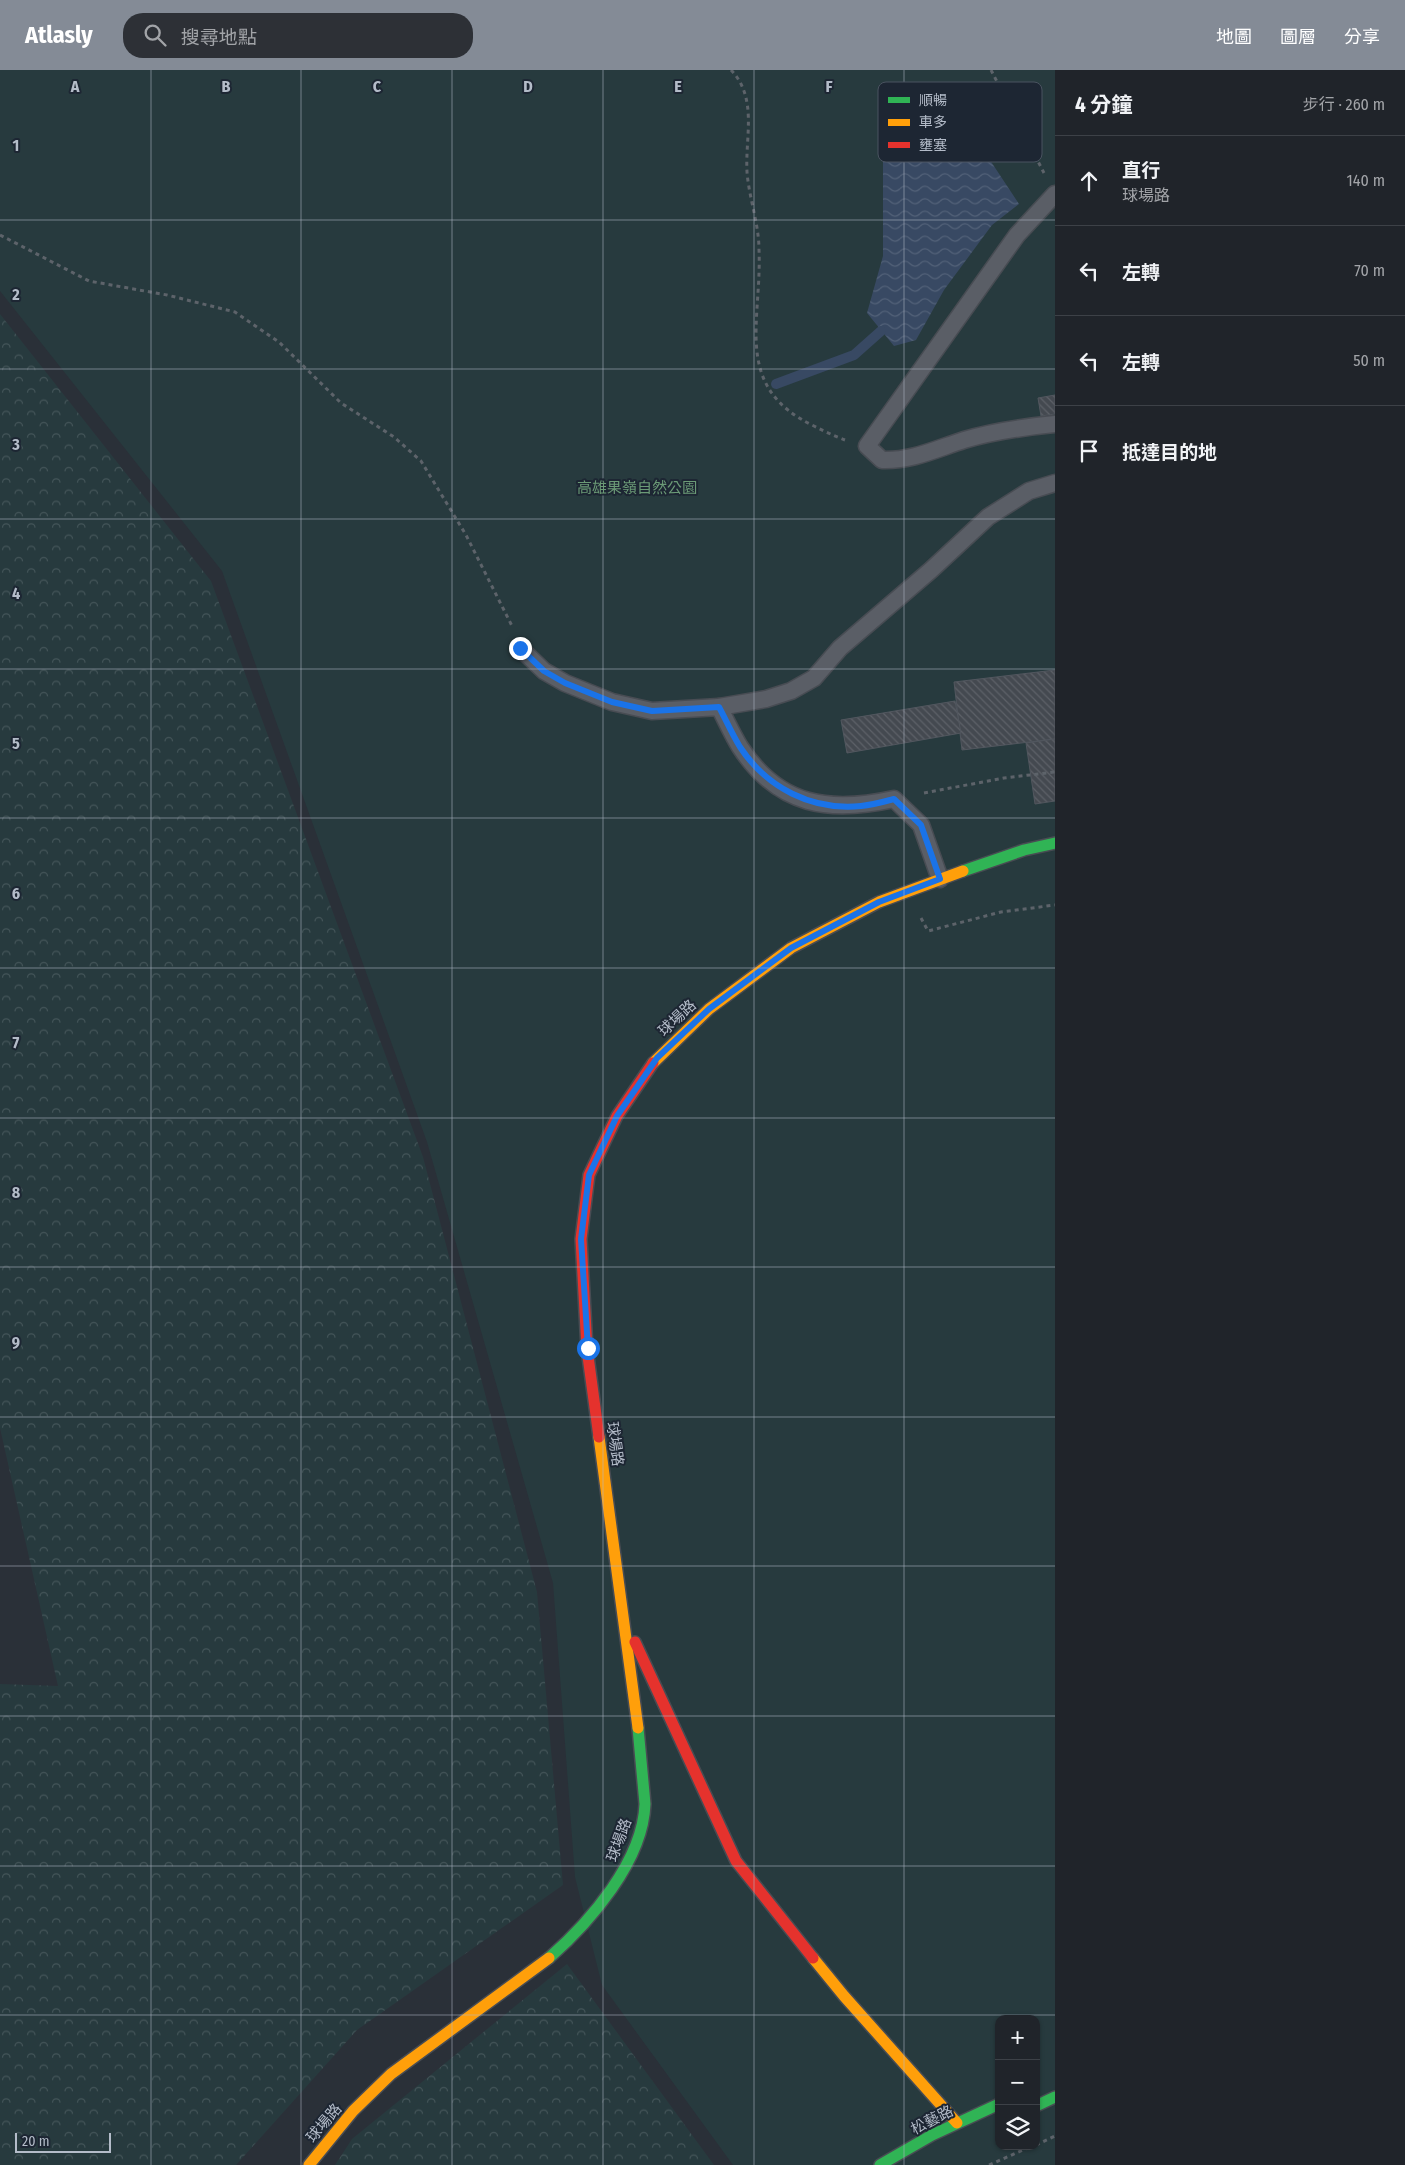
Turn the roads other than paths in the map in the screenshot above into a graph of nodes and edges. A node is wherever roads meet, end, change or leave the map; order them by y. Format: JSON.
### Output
{"nodes":[{"id":1,"x":1055,"y":194,"type":"edge"},
{"id":2,"x":1055,"y":424,"type":"edge"},
{"id":3,"x":1055,"y":483,"type":"edge"},
{"id":4,"x":520,"y":648,"type":"road end"},
{"id":5,"x":719,"y":707,"type":"junction"},
{"id":6,"x":1055,"y":843,"type":"edge"},
{"id":7,"x":940,"y":879,"type":"junction"},
{"id":8,"x":624,"y":1617,"type":"junction"},
{"id":9,"x":1055,"y":2097,"type":"edge"},
{"id":10,"x":997,"y":2105,"type":"edge"},
{"id":11,"x":1038,"y":2105,"type":"edge"},
{"id":12,"x":957,"y":2123,"type":"junction"},
{"id":13,"x":923,"y":2155,"type":"dead end"},
{"id":14,"x":308,"y":2165,"type":"edge"},
{"id":15,"x":880,"y":2165,"type":"edge"},
{"id":16,"x":889,"y":2165,"type":"edge"}],
"edges":[{"from":1,"to":2,"type":"lane"},
{"from":3,"to":5,"type":"lane"},
{"from":4,"to":5,"type":"lane"},
{"from":5,"to":7,"type":"lane"},
{"from":6,"to":7,"type":"street","name":"球場路"},
{"from":7,"to":8,"type":"street","name":"球場路"},
{"from":8,"to":12,"type":"street"},
{"from":8,"to":14,"type":"street","name":"球場路"},
{"from":9,"to":11,"type":"street"},
{"from":10,"to":12,"type":"street","name":"松藝路"},
{"from":12,"to":15,"type":"street","name":"松藝路"},
{"from":13,"to":16,"type":"street"}]}
